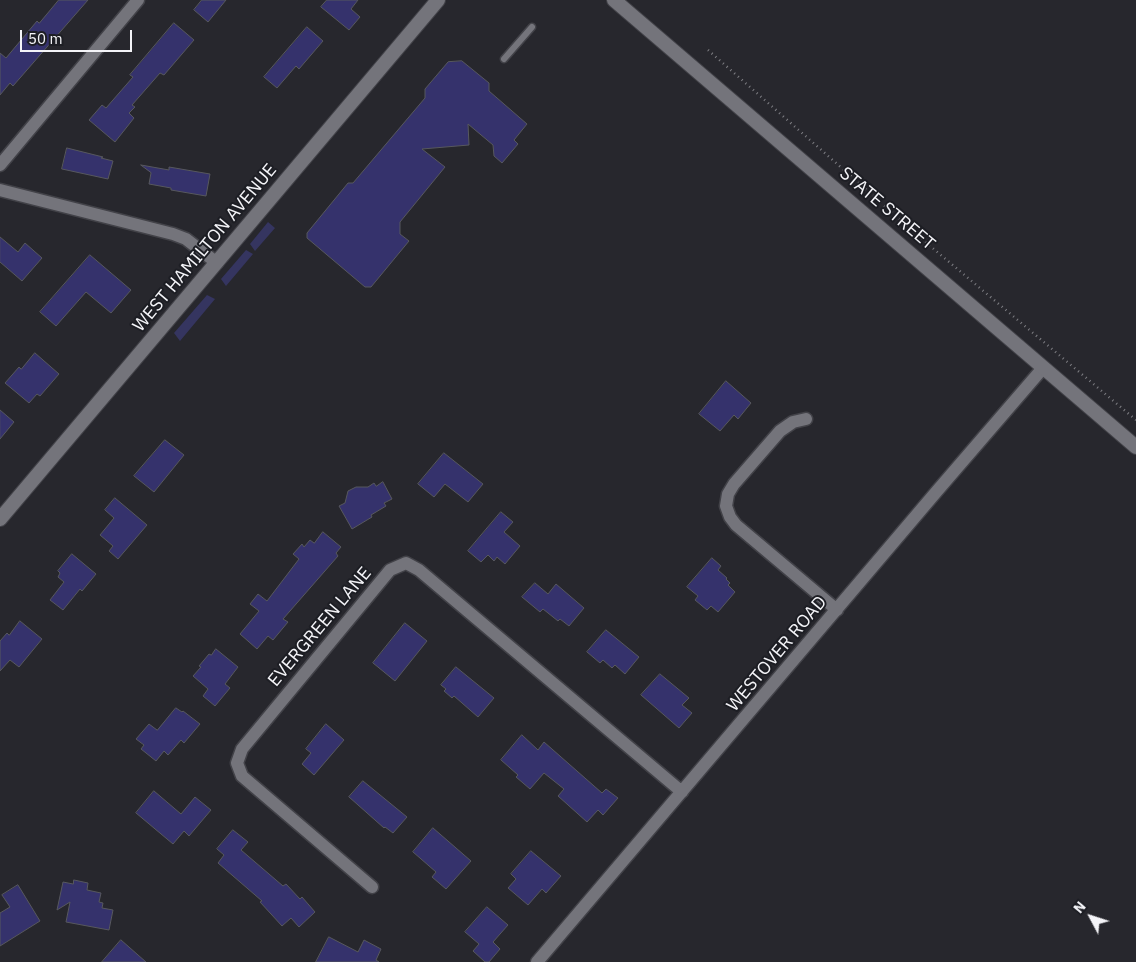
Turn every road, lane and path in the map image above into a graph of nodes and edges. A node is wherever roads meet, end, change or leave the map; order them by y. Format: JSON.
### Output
{"nodes":[{"id":1,"x":138,"y":0,"type":"edge"},
{"id":2,"x":438,"y":0,"type":"edge"},
{"id":3,"x":614,"y":0,"type":"edge"},
{"id":4,"x":532,"y":27,"type":"dead end"},
{"id":5,"x":708,"y":50,"type":"dead end"},
{"id":6,"x":504,"y":59,"type":"dead end"},
{"id":7,"x":0,"y":164,"type":"edge"},
{"id":8,"x":0,"y":190,"type":"edge"},
{"id":9,"x":217,"y":263,"type":"junction"},
{"id":10,"x":1043,"y":368,"type":"junction"},
{"id":11,"x":806,"y":419,"type":"dead end"},
{"id":12,"x":1136,"y":420,"type":"edge"},
{"id":13,"x":1136,"y":447,"type":"edge"},
{"id":14,"x":0,"y":519,"type":"edge"},
{"id":15,"x":837,"y":610,"type":"junction"},
{"id":16,"x":682,"y":792,"type":"junction"},
{"id":17,"x":372,"y":887,"type":"dead end"},
{"id":18,"x":537,"y":962,"type":"edge"}],
"edges":[{"from":1,"to":7,"type":"street"},
{"from":2,"to":9,"type":"main road","name":"WEST HAMILTON AVENUE"},
{"from":3,"to":10,"type":"main road","name":"STATE STREET"},
{"from":4,"to":6,"type":"lane"},
{"from":5,"to":12,"type":"path"},
{"from":8,"to":9,"type":"street"},
{"from":9,"to":14,"type":"main road","name":"WEST HAMILTON AVENUE"},
{"from":10,"to":13,"type":"main road","name":"STATE STREET"},
{"from":10,"to":15,"type":"street","name":"WESTOVER ROAD"},
{"from":11,"to":15,"type":"street"},
{"from":15,"to":16,"type":"street","name":"WESTOVER ROAD"},
{"from":16,"to":17,"type":"street","name":"EVERGREEN LANE"},
{"from":16,"to":18,"type":"street","name":"WESTOVER ROAD"}]}
